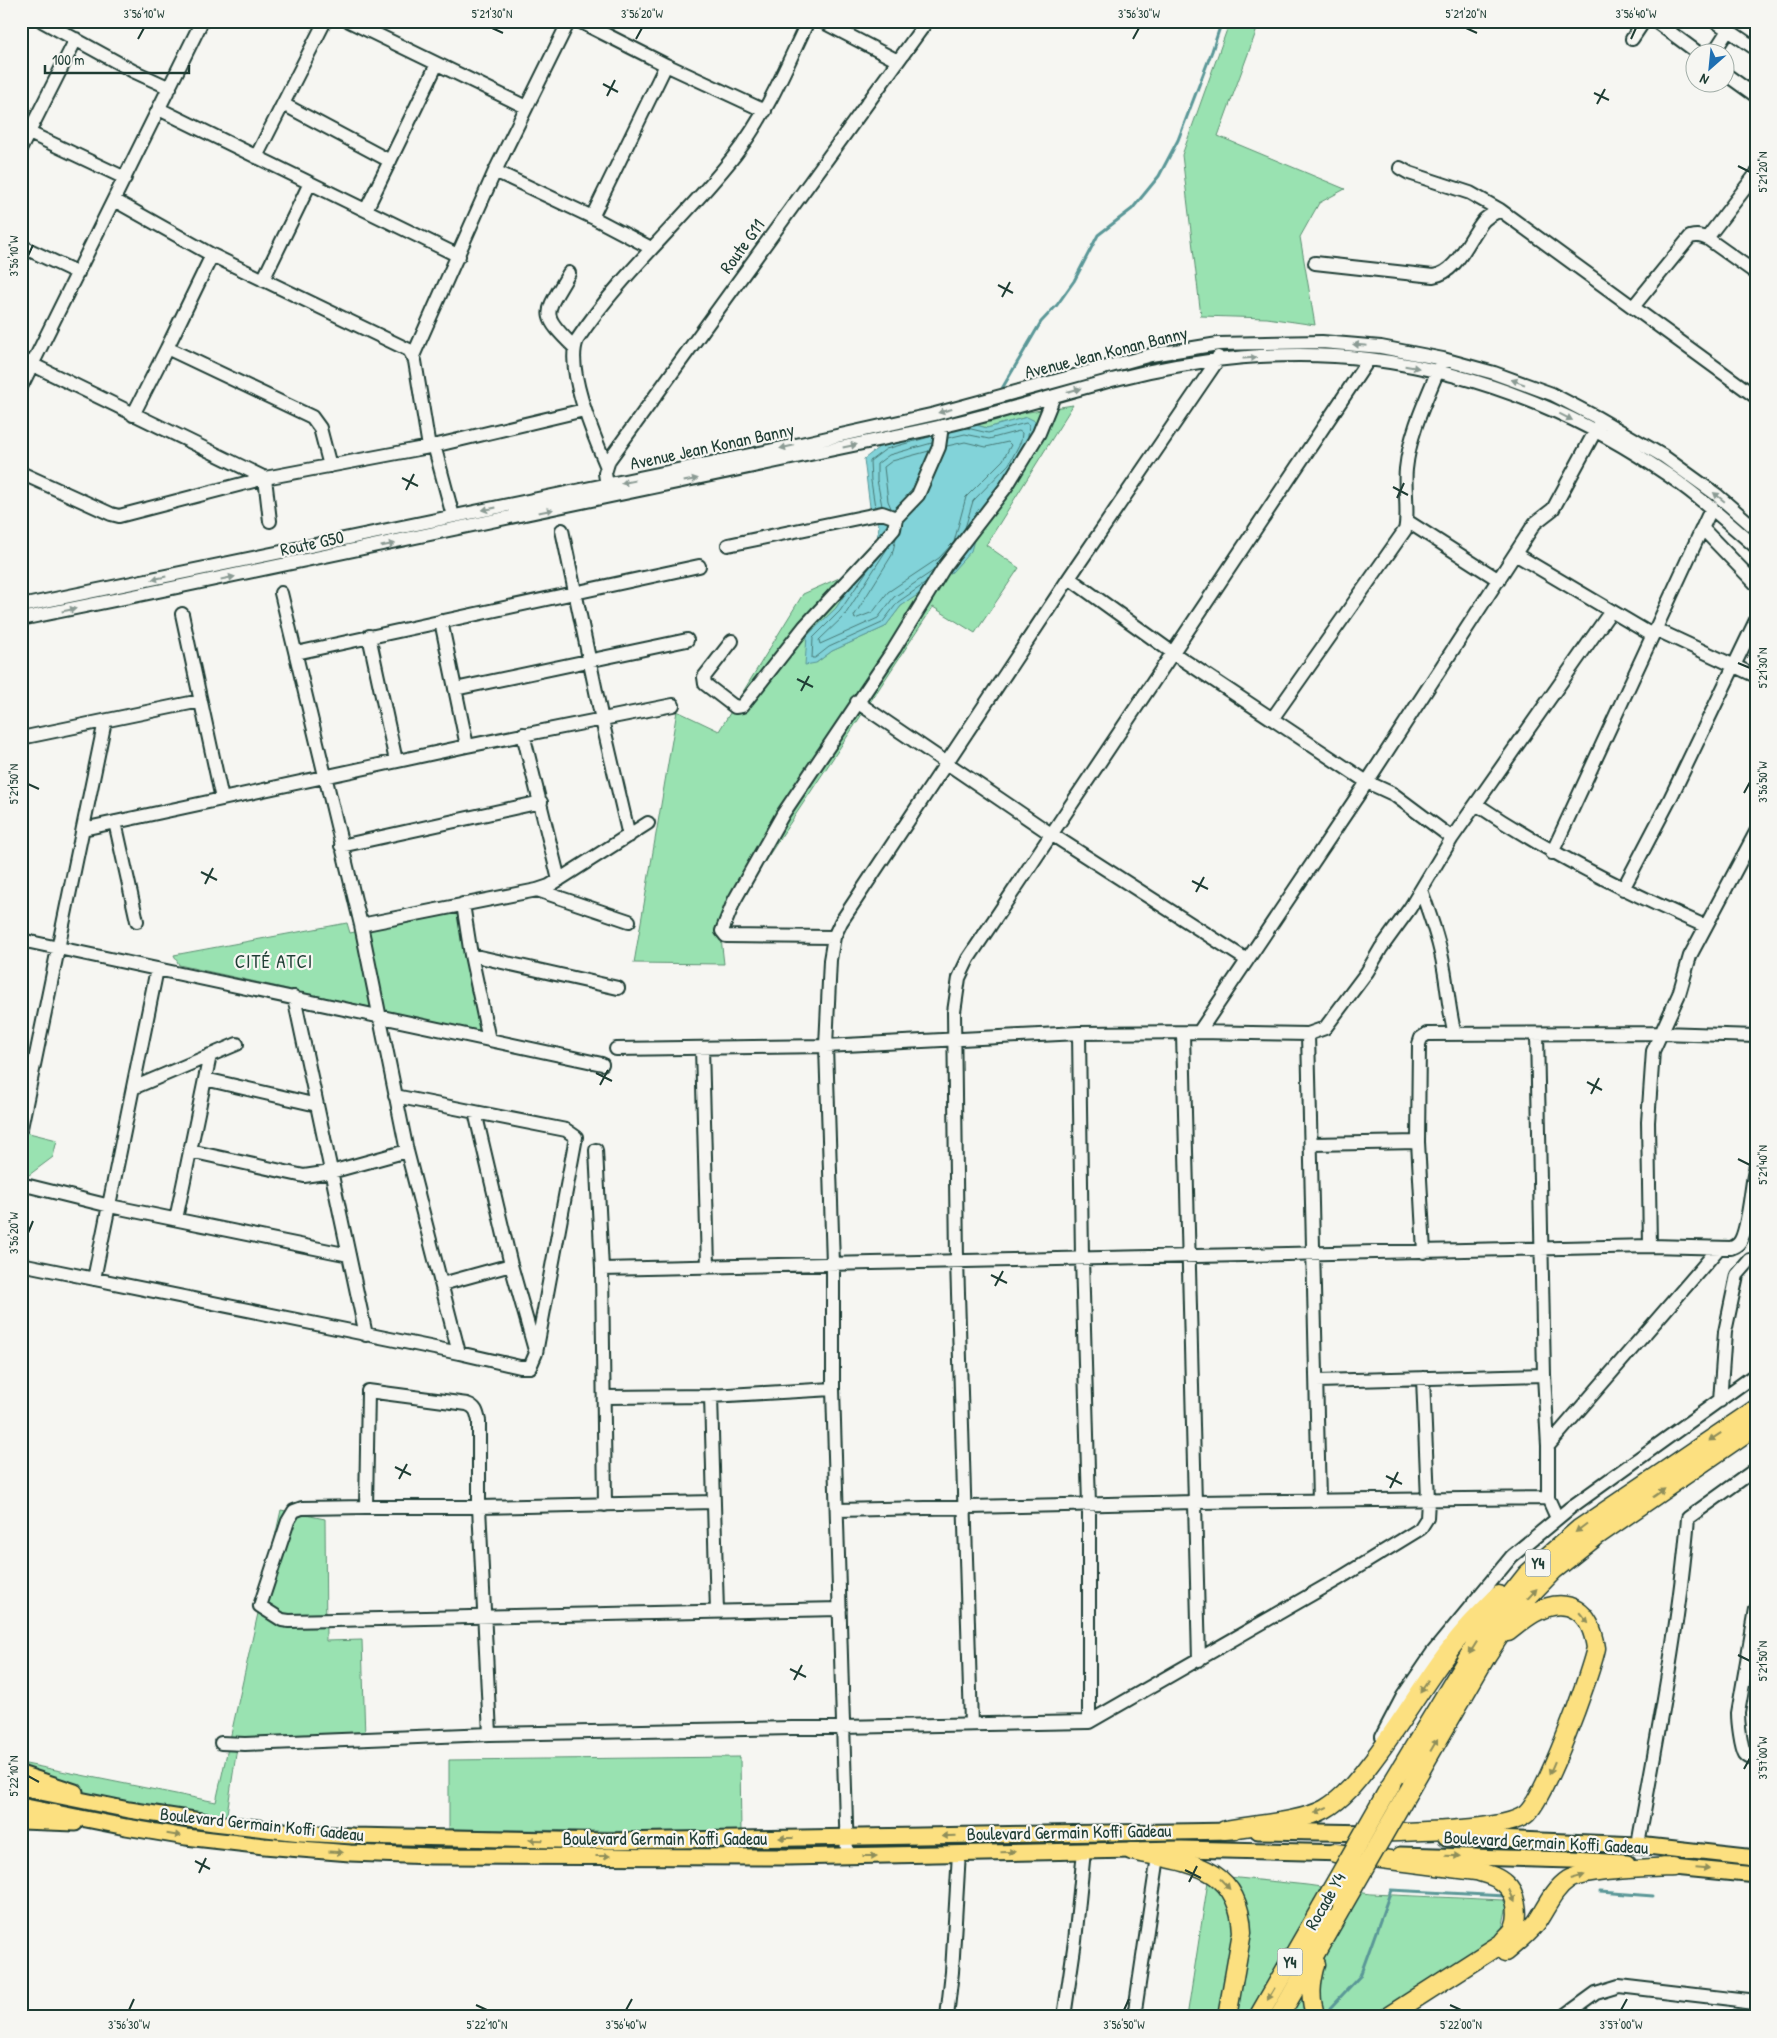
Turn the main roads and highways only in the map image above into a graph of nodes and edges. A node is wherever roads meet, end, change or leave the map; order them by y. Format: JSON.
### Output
{"nodes":[{"id":1,"x":1756,"y":1409,"type":"edge"},
{"id":2,"x":1756,"y":1426,"type":"edge"},
{"id":3,"x":1527,"y":1574,"type":"junction"},
{"id":4,"x":1487,"y":1655,"type":"junction"},
{"id":5,"x":21,"y":1774,"type":"edge"},
{"id":6,"x":21,"y":1788,"type":"edge"},
{"id":7,"x":21,"y":1806,"type":"edge"},
{"id":8,"x":129,"y":1810,"type":"junction"},
{"id":9,"x":21,"y":1822,"type":"edge"},
{"id":10,"x":126,"y":1827,"type":"junction"},
{"id":11,"x":1225,"y":1830,"type":"junction"},
{"id":12,"x":1374,"y":1833,"type":"junction"},
{"id":13,"x":1132,"y":1851,"type":"joint"},
{"id":14,"x":1158,"y":1853,"type":"junction"},
{"id":15,"x":1335,"y":1853,"type":"junction"},
{"id":16,"x":1756,"y":1858,"type":"edge"},
{"id":17,"x":1674,"y":1867,"type":"junction"},
{"id":18,"x":1756,"y":1875,"type":"edge"},
{"id":19,"x":1328,"y":1931,"type":"junction"},
{"id":20,"x":1227,"y":2017,"type":"edge"},
{"id":21,"x":1258,"y":2017,"type":"edge"},
{"id":22,"x":1279,"y":2017,"type":"edge"},
{"id":23,"x":1316,"y":2017,"type":"edge"},
{"id":24,"x":1387,"y":2017,"type":"edge"},
{"id":25,"x":1407,"y":2017,"type":"edge"}],
"edges":[{"from":1,"to":3,"type":"highway","number":"Y4","one_way":true},
{"from":4,"to":2,"type":"highway","number":"Y4","one_way":true},
{"from":3,"to":11,"type":"highway","one_way":true},
{"from":3,"to":21,"type":"highway","name":"Rocade Y4","number":"Y4","one_way":true,"bridge":true},
{"from":4,"to":12,"type":"highway","one_way":true},
{"from":19,"to":4,"type":"highway","name":"Rocade Y4","number":"Y4","one_way":true,"bridge":true},
{"from":5,"to":8,"type":"main road"},
{"from":6,"to":8,"type":"main road","name":"Boulevard Germain Koffi Gadeau"},
{"from":7,"to":10,"type":"main road","name":"Boulevard Germain Koffi Gadeau"},
{"from":11,"to":8,"type":"main road","name":"Boulevard Germain Koffi Gadeau","one_way":true},
{"from":9,"to":10,"type":"main road"},
{"from":10,"to":13,"type":"main road","name":"Boulevard Germain Koffi Gadeau","one_way":true},
{"from":11,"to":12,"type":"main road","name":"Boulevard Germain Koffi Gadeau"},
{"from":12,"to":16,"type":"main road","name":"Boulevard Germain Koffi Gadeau"},
{"from":13,"to":14,"type":"highway"},
{"from":14,"to":15,"type":"main road","name":"Boulevard Germain Koffi Gadeau"},
{"from":14,"to":20,"type":"highway","one_way":true},
{"from":15,"to":17,"type":"main road","name":"Boulevard Germain Koffi Gadeau","one_way":true},
{"from":15,"to":24,"type":"highway","one_way":true},
{"from":17,"to":18,"type":"main road","name":"Boulevard Germain Koffi Gadeau","one_way":true},
{"from":25,"to":17,"type":"highway","one_way":true},
{"from":19,"to":22,"type":"highway","name":"Rocade Y4","number":"Y4"},
{"from":19,"to":23,"type":"highway"}]}
